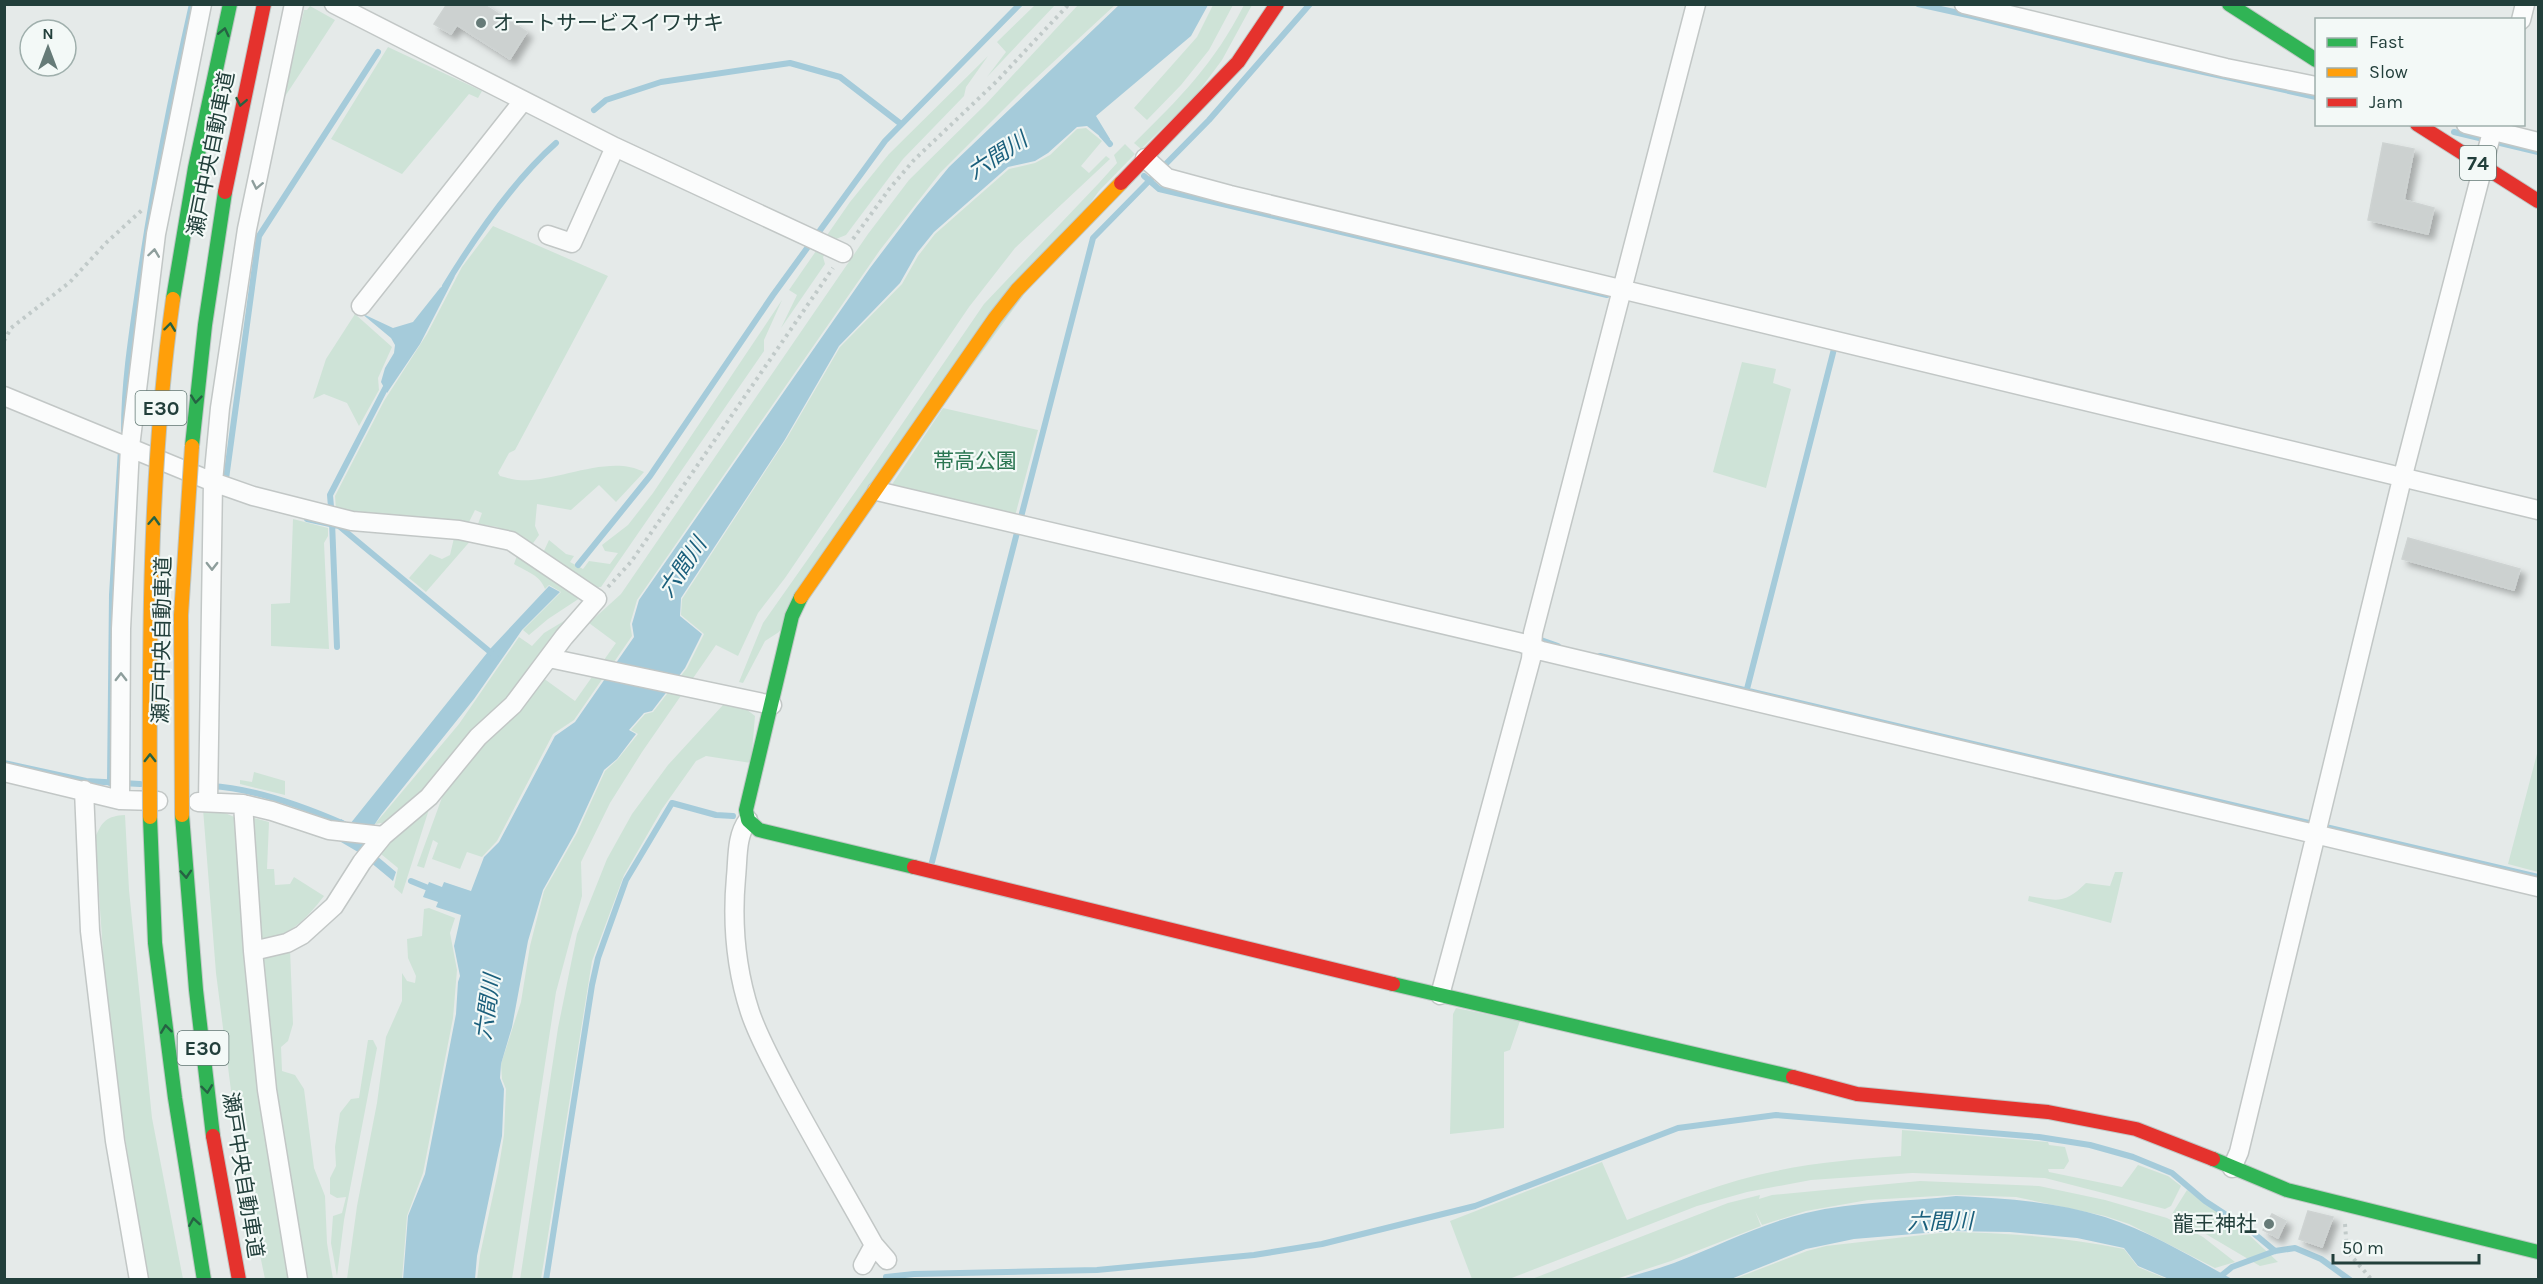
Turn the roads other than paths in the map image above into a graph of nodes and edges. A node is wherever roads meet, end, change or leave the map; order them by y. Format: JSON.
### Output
{"nodes":[{"id":1,"x":202,"y":4,"type":"edge"},
{"id":2,"x":230,"y":4,"type":"edge"},
{"id":3,"x":264,"y":4,"type":"edge"},
{"id":4,"x":294,"y":4,"type":"edge"},
{"id":5,"x":334,"y":4,"type":"edge"},
{"id":6,"x":1277,"y":4,"type":"edge"},
{"id":7,"x":1696,"y":4,"type":"edge"},
{"id":8,"x":1964,"y":4,"type":"edge"},
{"id":9,"x":2229,"y":4,"type":"edge"},
{"id":10,"x":2315,"y":59,"type":"edge"},
{"id":11,"x":2315,"y":86,"type":"edge"},
{"id":12,"x":523,"y":101,"type":"junction"},
{"id":13,"x":2420,"y":126,"type":"edge"},
{"id":14,"x":2471,"y":126,"type":"edge"},
{"id":15,"x":2491,"y":135,"type":"edge"},
{"id":16,"x":2538,"y":142,"type":"edge"},
{"id":17,"x":615,"y":147,"type":"junction"},
{"id":18,"x":2482,"y":166,"type":"junction"},
{"id":19,"x":1154,"y":167,"type":"junction"},
{"id":20,"x":2538,"y":201,"type":"edge"},
{"id":21,"x":548,"y":235,"type":"dead end"},
{"id":22,"x":843,"y":253,"type":"road end"},
{"id":23,"x":1620,"y":295,"type":"junction"},
{"id":24,"x":361,"y":306,"type":"dead end"},
{"id":25,"x":4,"y":396,"type":"edge"},
{"id":26,"x":130,"y":447,"type":"junction"},
{"id":27,"x":213,"y":482,"type":"junction"},
{"id":28,"x":2401,"y":482,"type":"junction"},
{"id":29,"x":877,"y":491,"type":"junction"},
{"id":30,"x":2538,"y":510,"type":"edge"},
{"id":31,"x":1532,"y":647,"type":"junction"},
{"id":32,"x":557,"y":660,"type":"junction"},
{"id":33,"x":772,"y":705,"type":"junction"},
{"id":34,"x":4,"y":772,"type":"edge"},
{"id":35,"x":120,"y":789,"type":"junction"},
{"id":36,"x":84,"y":790,"type":"junction"},
{"id":37,"x":208,"y":791,"type":"junction"},
{"id":38,"x":243,"y":804,"type":"junction"},
{"id":39,"x":748,"y":820,"type":"junction"},
{"id":40,"x":2318,"y":827,"type":"junction"},
{"id":41,"x":373,"y":845,"type":"junction"},
{"id":42,"x":2538,"y":886,"type":"edge"},
{"id":43,"x":253,"y":951,"type":"junction"},
{"id":44,"x":1442,"y":988,"type":"junction"},
{"id":45,"x":2235,"y":1161,"type":"junction"},
{"id":46,"x":874,"y":1245,"type":"junction"},
{"id":47,"x":2538,"y":1252,"type":"edge"},
{"id":48,"x":887,"y":1260,"type":"dead end"},
{"id":49,"x":862,"y":1265,"type":"dead end"},
{"id":50,"x":139,"y":1280,"type":"edge"},
{"id":51,"x":204,"y":1280,"type":"edge"},
{"id":52,"x":239,"y":1280,"type":"edge"},
{"id":53,"x":298,"y":1280,"type":"edge"}],
"edges":[{"from":26,"to":1,"type":"street","one_way":true},
{"from":51,"to":2,"type":"main road","name":"瀬戸中央自動車道","number":"E30","one_way":true,"bridge":true},
{"from":3,"to":52,"type":"main road","name":"瀬戸中央自動車道","number":"E30","one_way":true,"bridge":true},
{"from":4,"to":27,"type":"street","one_way":true},
{"from":5,"to":12,"type":"street"},
{"from":6,"to":19,"type":"main road"},
{"from":7,"to":23,"type":"street"},
{"from":8,"to":11,"type":"street"},
{"from":9,"to":10,"type":"main road"},
{"from":12,"to":17,"type":"street"},
{"from":12,"to":24,"type":"street"},
{"from":13,"to":18,"type":"main road","number":"74"},
{"from":14,"to":15,"type":"street"},
{"from":15,"to":16,"type":"street"},
{"from":15,"to":18,"type":"street"},
{"from":17,"to":21,"type":"street"},
{"from":17,"to":22,"type":"street"},
{"from":18,"to":20,"type":"main road","number":"74"},
{"from":18,"to":28,"type":"street"},
{"from":19,"to":23,"type":"street"},
{"from":19,"to":29,"type":"main road"},
{"from":23,"to":28,"type":"street"},
{"from":23,"to":31,"type":"street"},
{"from":25,"to":26,"type":"street"},
{"from":26,"to":27,"type":"street"},
{"from":35,"to":26,"type":"street","one_way":true},
{"from":27,"to":32,"type":"street"},
{"from":27,"to":37,"type":"street","one_way":true},
{"from":28,"to":30,"type":"street"},
{"from":28,"to":40,"type":"street"},
{"from":29,"to":31,"type":"street"},
{"from":29,"to":33,"type":"main road"},
{"from":31,"to":40,"type":"street"},
{"from":31,"to":44,"type":"street"},
{"from":32,"to":33,"type":"street"},
{"from":32,"to":41,"type":"street"},
{"from":33,"to":39,"type":"main road"},
{"from":34,"to":36,"type":"street"},
{"from":35,"to":36,"type":"street"},
{"from":35,"to":37,"type":"street"},
{"from":36,"to":50,"type":"street"},
{"from":37,"to":38,"type":"street"},
{"from":38,"to":41,"type":"street"},
{"from":38,"to":43,"type":"street"},
{"from":39,"to":44,"type":"main road"},
{"from":39,"to":46,"type":"street"},
{"from":40,"to":42,"type":"street"},
{"from":40,"to":45,"type":"street"},
{"from":41,"to":43,"type":"street"},
{"from":43,"to":53,"type":"street"},
{"from":44,"to":45,"type":"main road"},
{"from":45,"to":47,"type":"main road"},
{"from":46,"to":48,"type":"street"},
{"from":46,"to":49,"type":"street"}]}
